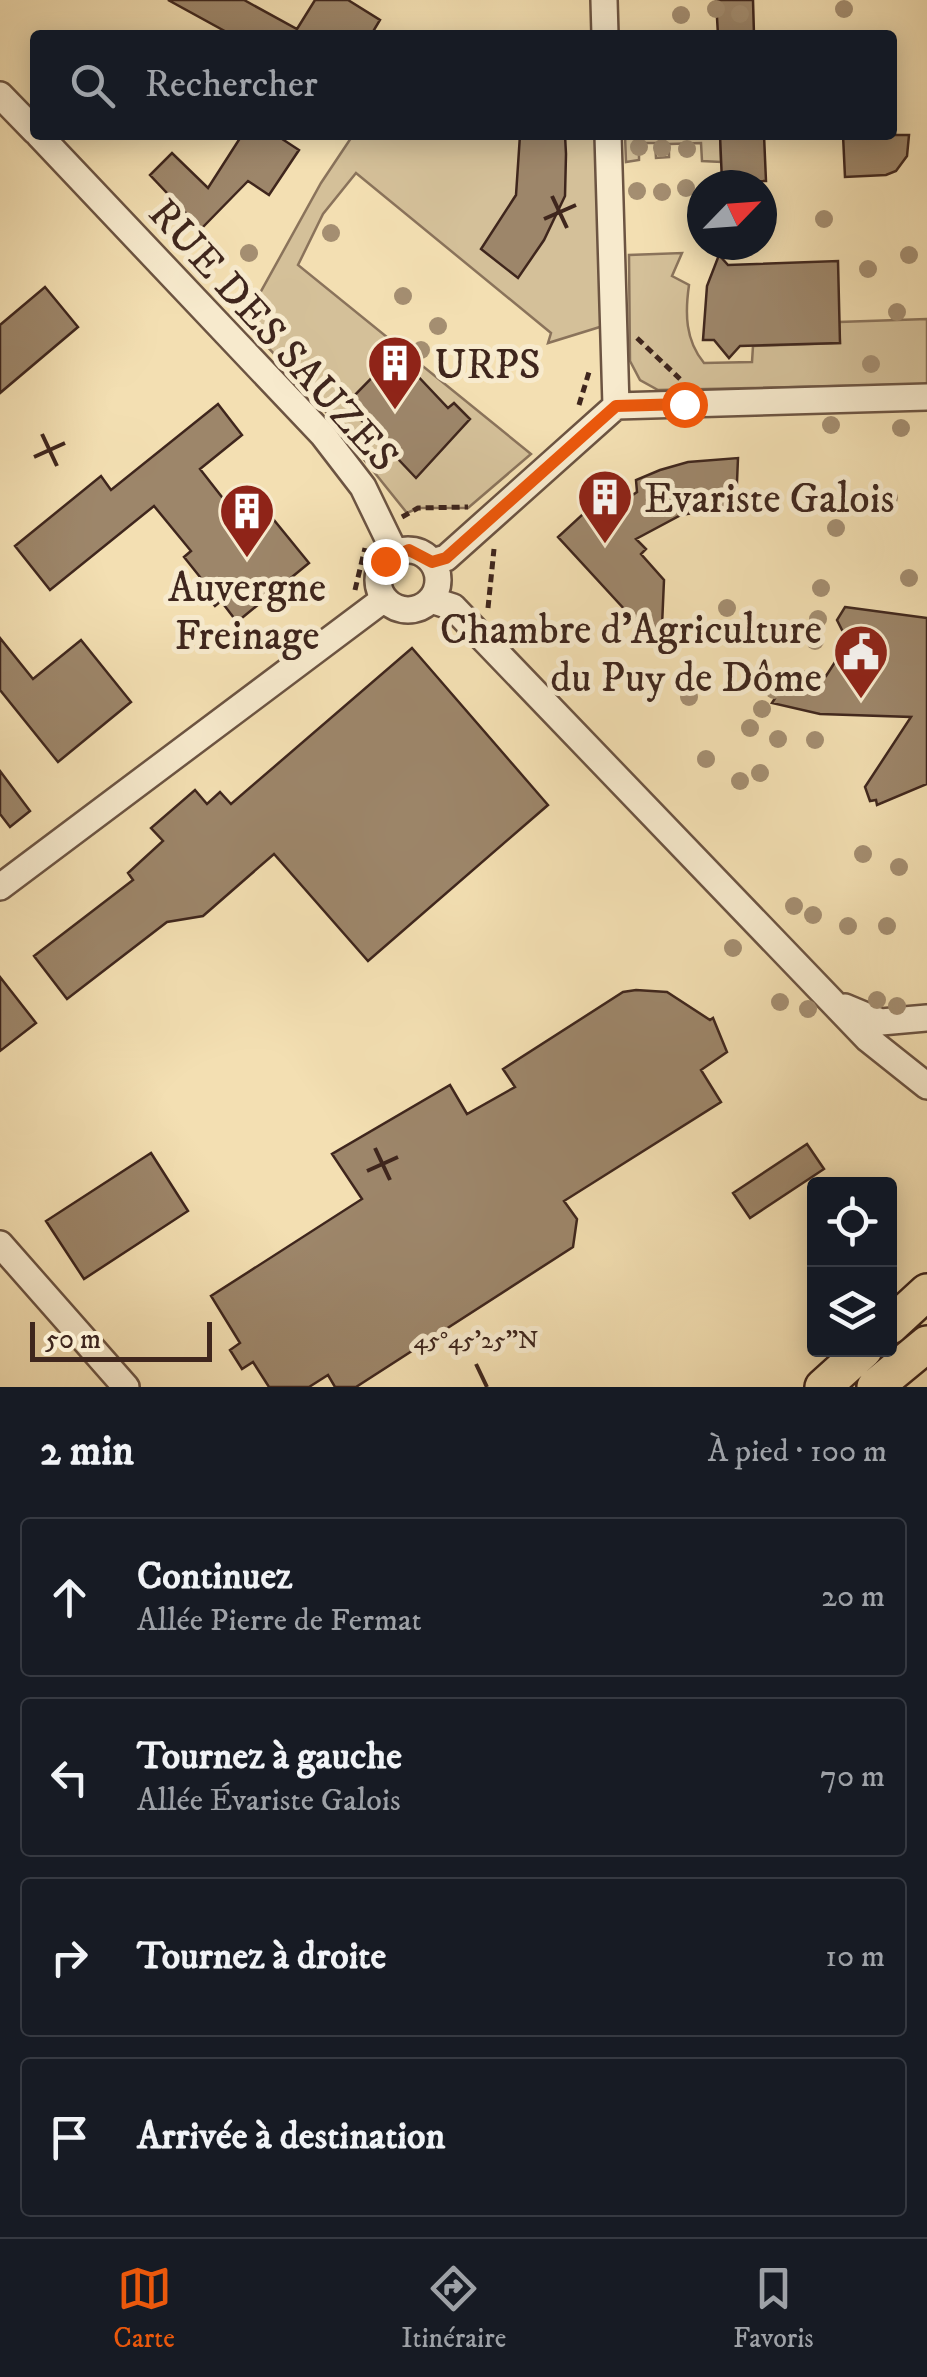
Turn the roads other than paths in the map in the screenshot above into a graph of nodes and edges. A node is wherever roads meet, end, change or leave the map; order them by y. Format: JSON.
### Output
{"nodes":[{"id":1,"x":604,"y":0,"type":"edge"},
{"id":2,"x":605,"y":30,"type":"edge"},
{"id":3,"x":0,"y":95,"type":"edge"},
{"id":4,"x":30,"y":126,"type":"edge"},
{"id":5,"x":44,"y":140,"type":"edge"},
{"id":6,"x":608,"y":140,"type":"edge"},
{"id":7,"x":927,"y":397,"type":"edge"},
{"id":8,"x":616,"y":406,"type":"junction"},
{"id":9,"x":395,"y":553,"type":"junction"},
{"id":10,"x":432,"y":562,"type":"junction"},
{"id":11,"x":384,"y":599,"type":"junction"},
{"id":12,"x":432,"y":600,"type":"junction"},
{"id":13,"x":0,"y":887,"type":"edge"},
{"id":14,"x":838,"y":1004,"type":"junction"},
{"id":15,"x":927,"y":1018,"type":"edge"},
{"id":16,"x":927,"y":1086,"type":"edge"},
{"id":17,"x":0,"y":1244,"type":"edge"},
{"id":18,"x":927,"y":1292,"type":"edge"},
{"id":19,"x":897,"y":1320,"type":"edge"},
{"id":20,"x":927,"y":1344,"type":"edge"},
{"id":21,"x":856,"y":1357,"type":"edge"},
{"id":22,"x":126,"y":1387,"type":"edge"},
{"id":23,"x":823,"y":1387,"type":"edge"},
{"id":24,"x":875,"y":1387,"type":"edge"}],
"edges":[{"from":1,"to":2,"type":"street"},
{"from":3,"to":4,"type":"street","name":"RUE DES SAUZES"},
{"from":5,"to":9,"type":"street","name":"RUE DES SAUZES"},
{"from":6,"to":8,"type":"street"},
{"from":7,"to":8,"type":"street"},
{"from":8,"to":10,"type":"street"},
{"from":9,"to":10,"type":"street"},
{"from":9,"to":11,"type":"street"},
{"from":10,"to":12,"type":"street"},
{"from":11,"to":12,"type":"street"},
{"from":11,"to":13,"type":"street"},
{"from":12,"to":14,"type":"street"},
{"from":14,"to":15,"type":"street"},
{"from":14,"to":16,"type":"street"},
{"from":17,"to":22,"type":"street"},
{"from":18,"to":19,"type":"highway"},
{"from":20,"to":24,"type":"highway"},
{"from":21,"to":23,"type":"highway"}]}
